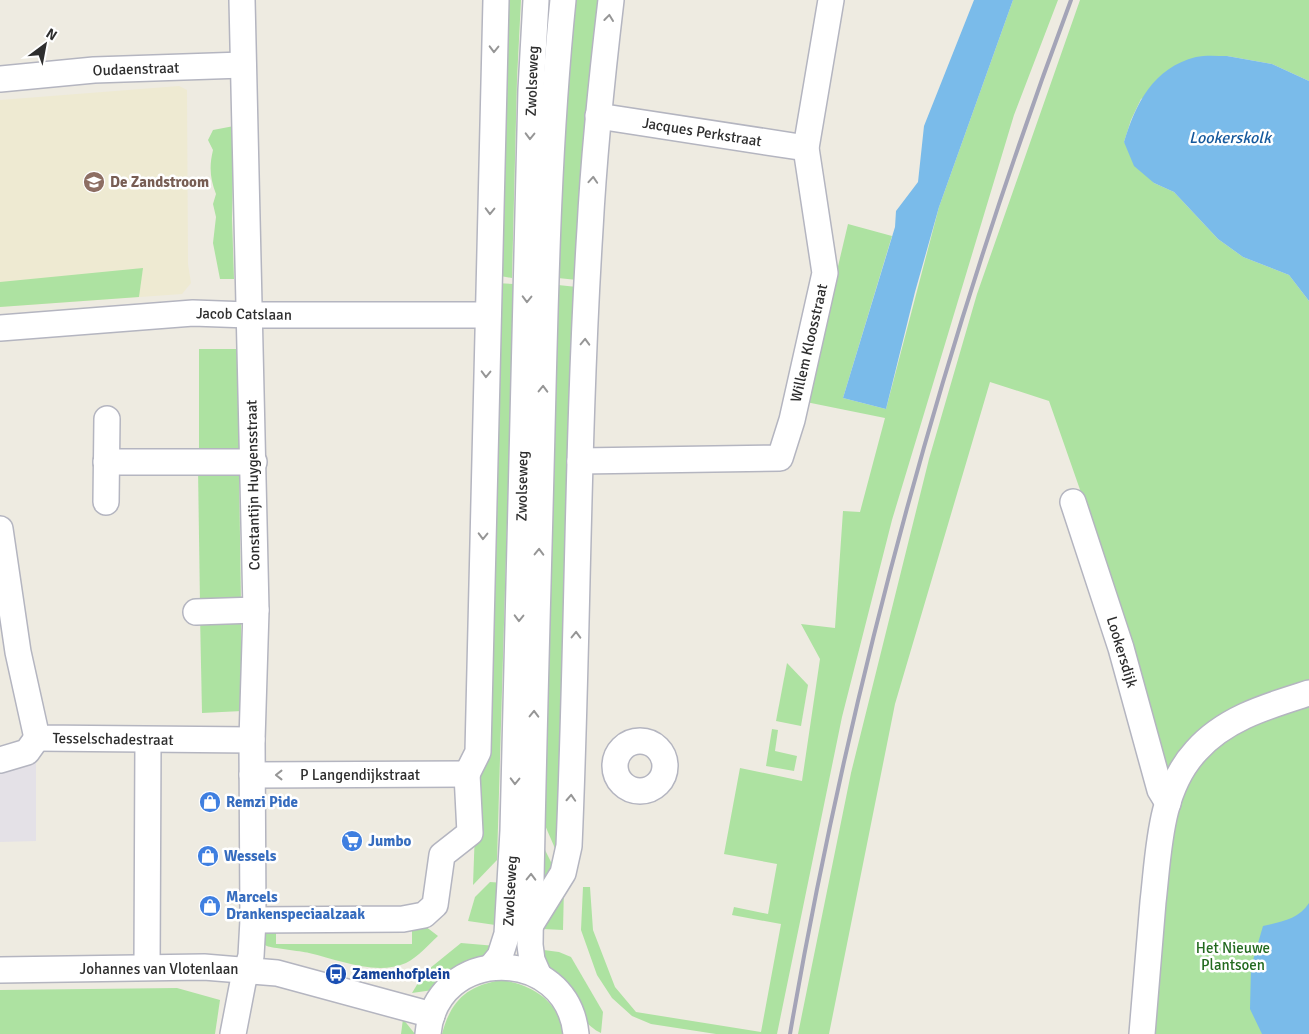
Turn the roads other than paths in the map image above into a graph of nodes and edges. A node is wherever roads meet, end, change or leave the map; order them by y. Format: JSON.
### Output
{"nodes":[{"id":1,"x":242,"y":0,"type":"edge"},
{"id":2,"x":496,"y":0,"type":"edge"},
{"id":3,"x":536,"y":0,"type":"edge"},
{"id":4,"x":563,"y":0,"type":"edge"},
{"id":5,"x":611,"y":0,"type":"edge"},
{"id":6,"x":831,"y":0,"type":"edge"},
{"id":7,"x":243,"y":65,"type":"junction"},
{"id":8,"x":0,"y":79,"type":"edge"},
{"id":9,"x":598,"y":116,"type":"junction"},
{"id":10,"x":806,"y":148,"type":"junction"},
{"id":11,"x":248,"y":315,"type":"junction"},
{"id":12,"x":488,"y":315,"type":"junction"},
{"id":13,"x":0,"y":328,"type":"edge"},
{"id":14,"x":107,"y":419,"type":"dead end"},
{"id":15,"x":580,"y":461,"type":"junction"},
{"id":16,"x":106,"y":462,"type":"junction"},
{"id":17,"x":254,"y":462,"type":"junction"},
{"id":18,"x":106,"y":502,"type":"dead end"},
{"id":19,"x":1073,"y":502,"type":"dead end"},
{"id":20,"x":0,"y":529,"type":"edge"},
{"id":21,"x":256,"y":610,"type":"junction"},
{"id":22,"x":196,"y":612,"type":"dead end"},
{"id":23,"x":1309,"y":693,"type":"edge"},
{"id":24,"x":37,"y":738,"type":"junction"},
{"id":25,"x":148,"y":740,"type":"junction"},
{"id":26,"x":252,"y":740,"type":"junction"},
{"id":27,"x":573,"y":756,"type":"junction"},
{"id":28,"x":0,"y":760,"type":"edge"},
{"id":29,"x":615,"y":761,"type":"dead end"},
{"id":30,"x":467,"y":774,"type":"junction"},
{"id":31,"x":252,"y":775,"type":"junction"},
{"id":32,"x":1168,"y":803,"type":"junction"},
{"id":33,"x":253,"y":920,"type":"junction"},
{"id":34,"x":530,"y":926,"type":"junction"},
{"id":35,"x":147,"y":967,"type":"junction"},
{"id":36,"x":491,"y":967,"type":"junction"},
{"id":37,"x":0,"y":970,"type":"edge"},
{"id":38,"x":247,"y":970,"type":"junction"},
{"id":39,"x":539,"y":976,"type":"junction"},
{"id":40,"x":430,"y":1024,"type":"edge"},
{"id":41,"x":578,"y":1033,"type":"edge"},
{"id":42,"x":233,"y":1034,"type":"edge"},
{"id":43,"x":1142,"y":1034,"type":"edge"}],
"edges":[{"from":1,"to":7,"type":"street","name":"Constantijn Huygensstraat"},
{"from":2,"to":12,"type":"street","one_way":true},
{"from":3,"to":36,"type":"street","name":"Zwolseweg","one_way":true},
{"from":34,"to":4,"type":"street","name":"Zwolseweg","one_way":true},
{"from":9,"to":5,"type":"street","name":"Zwolseweg","one_way":true},
{"from":6,"to":10,"type":"street","name":"Willem Kloosstraat"},
{"from":7,"to":8,"type":"street","name":"Oudaenstraat"},
{"from":7,"to":11,"type":"street","name":"Constantijn Huygensstraat"},
{"from":9,"to":10,"type":"street","name":"Jacques Perkstraat"},
{"from":15,"to":9,"type":"street","name":"Zwolseweg","one_way":true},
{"from":10,"to":15,"type":"street","name":"Willem Kloosstraat"},
{"from":11,"to":12,"type":"street","name":"Jacob Catslaan"},
{"from":11,"to":13,"type":"street","name":"Jacob Catslaan"},
{"from":11,"to":17,"type":"street","name":"Constantijn Huygensstraat"},
{"from":12,"to":30,"type":"street","one_way":true},
{"from":14,"to":16,"type":"street"},
{"from":27,"to":15,"type":"street","name":"Zwolseweg","one_way":true},
{"from":16,"to":17,"type":"street"},
{"from":16,"to":18,"type":"street"},
{"from":17,"to":21,"type":"street","name":"Constantijn Huygensstraat"},
{"from":19,"to":32,"type":"street","name":"Lookersdijk"},
{"from":20,"to":24,"type":"street","name":"Tesselschadestraat"},
{"from":21,"to":22,"type":"street"},
{"from":21,"to":26,"type":"street","name":"Constantijn Huygensstraat"},
{"from":23,"to":32,"type":"street"},
{"from":24,"to":25,"type":"street","name":"Tesselschadestraat"},
{"from":24,"to":28,"type":"street"},
{"from":25,"to":26,"type":"street","name":"Tesselschadestraat"},
{"from":25,"to":35,"type":"street"},
{"from":26,"to":31,"type":"street","name":"Constantijn Huygensstraat"},
{"from":27,"to":29,"type":"street"},
{"from":34,"to":27,"type":"street","name":"Zwolseweg","one_way":true},
{"from":30,"to":31,"type":"street","name":"P Langendijkstraat","one_way":true},
{"from":30,"to":33,"type":"street"},
{"from":31,"to":33,"type":"street","name":"Constantijn Huygensstraat"},
{"from":32,"to":43,"type":"street"},
{"from":33,"to":38,"type":"street","name":"Constantijn Huygensstraat"},
{"from":34,"to":39,"type":"street","name":"Zwolseweg"},
{"from":35,"to":37,"type":"street","name":"Johannes van Vlotenlaan"},
{"from":35,"to":38,"type":"street","name":"Johannes van Vlotenlaan"},
{"from":36,"to":39,"type":"street"},
{"from":36,"to":40,"type":"street"},
{"from":38,"to":40,"type":"street","name":"Johannes van Vlotenlaan"},
{"from":38,"to":42,"type":"street","name":"Constantijn Huygensstraat"},
{"from":39,"to":41,"type":"street"}]}
